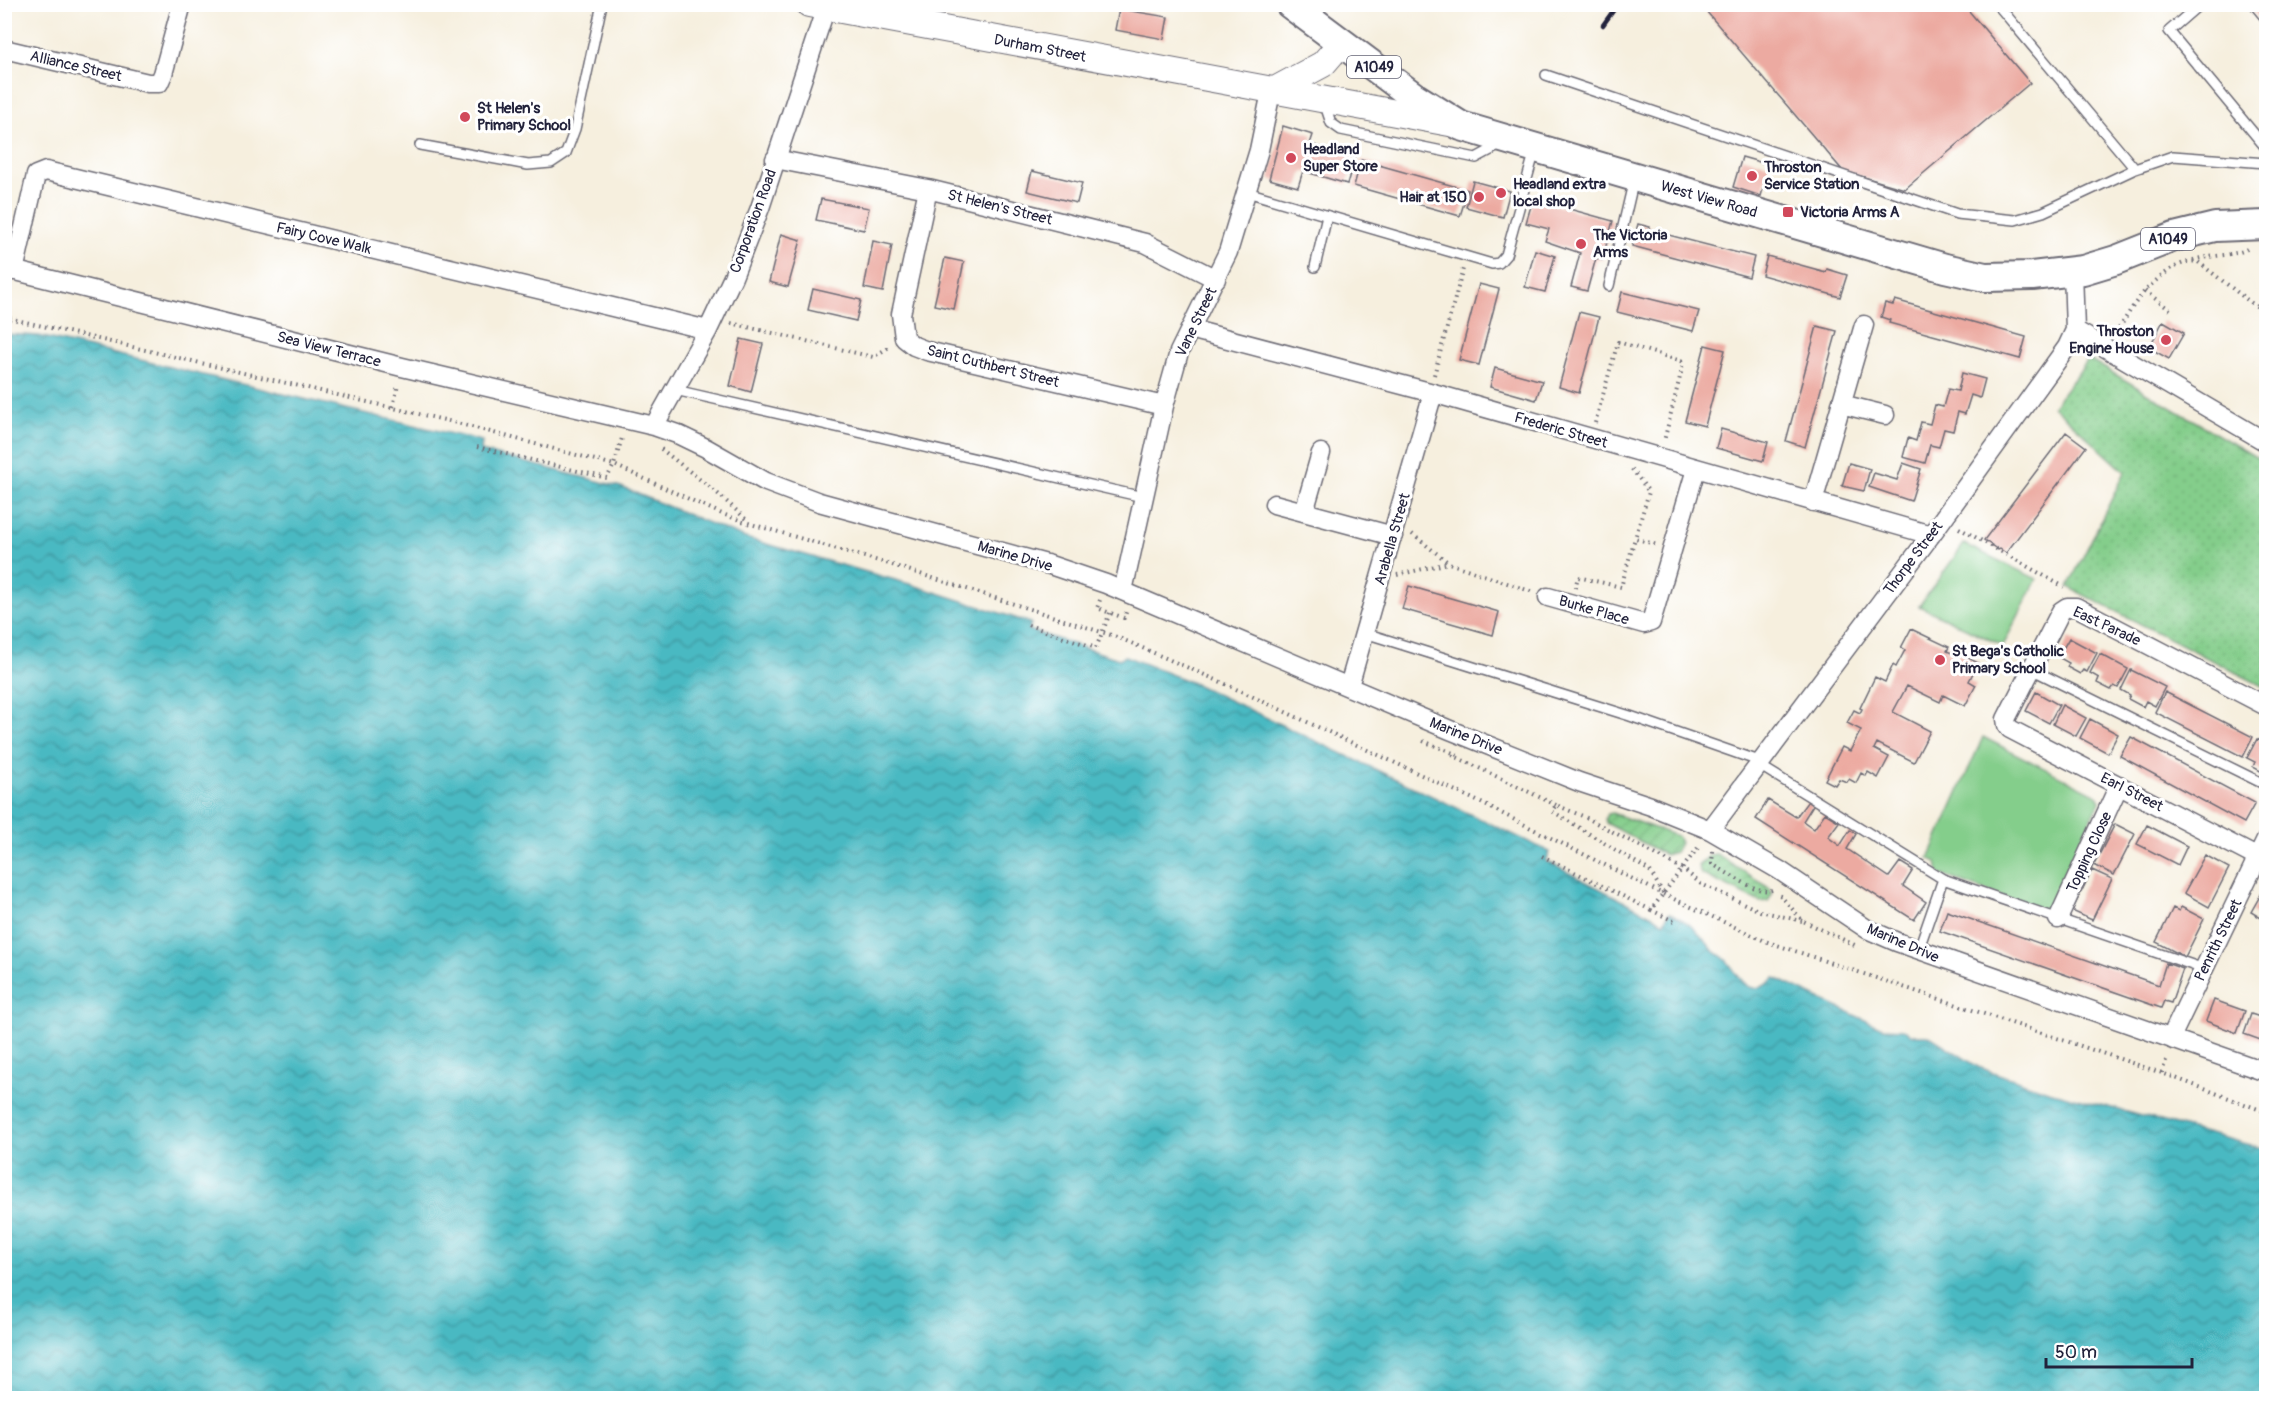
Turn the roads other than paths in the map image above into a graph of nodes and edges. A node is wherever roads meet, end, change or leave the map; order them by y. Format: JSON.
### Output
{"nodes":[{"id":1,"x":182,"y":4,"type":"edge"},
{"id":2,"x":602,"y":4,"type":"edge"},
{"id":3,"x":1290,"y":4,"type":"edge"},
{"id":4,"x":1996,"y":4,"type":"edge"},
{"id":5,"x":2200,"y":4,"type":"edge"},
{"id":6,"x":820,"y":6,"type":"edge"},
{"id":7,"x":1341,"y":43,"type":"junction"},
{"id":8,"x":4,"y":49,"type":"edge"},
{"id":9,"x":1546,"y":75,"type":"dead end"},
{"id":10,"x":1271,"y":92,"type":"junction"},
{"id":11,"x":1324,"y":101,"type":"junction"},
{"id":12,"x":1461,"y":126,"type":"junction"},
{"id":13,"x":1523,"y":144,"type":"junction"},
{"id":14,"x":420,"y":145,"type":"dead end"},
{"id":15,"x":2266,"y":148,"type":"edge"},
{"id":16,"x":775,"y":159,"type":"junction"},
{"id":17,"x":2266,"y":163,"type":"edge"},
{"id":18,"x":2135,"y":169,"type":"junction"},
{"id":19,"x":1634,"y":177,"type":"junction"},
{"id":20,"x":928,"y":189,"type":"junction"},
{"id":21,"x":1247,"y":192,"type":"junction"},
{"id":22,"x":1327,"y":216,"type":"junction"},
{"id":23,"x":2258,"y":236,"type":"edge"},
{"id":24,"x":1315,"y":267,"type":"dead end"},
{"id":25,"x":9,"y":269,"type":"edge"},
{"id":26,"x":2073,"y":271,"type":"junction"},
{"id":27,"x":1216,"y":279,"type":"junction"},
{"id":28,"x":1609,"y":286,"type":"dead end"},
{"id":29,"x":711,"y":324,"type":"junction"},
{"id":30,"x":1864,"y":325,"type":"dead end"},
{"id":31,"x":1190,"y":328,"type":"junction"},
{"id":32,"x":2075,"y":330,"type":"junction"},
{"id":33,"x":1432,"y":388,"type":"junction"},
{"id":34,"x":675,"y":390,"type":"junction"},
{"id":35,"x":1841,"y":404,"type":"junction"},
{"id":36,"x":1164,"y":406,"type":"junction"},
{"id":37,"x":1885,"y":415,"type":"dead end"},
{"id":38,"x":654,"y":426,"type":"junction"},
{"id":39,"x":2266,"y":442,"type":"edge"},
{"id":40,"x":1321,"y":453,"type":"dead end"},
{"id":41,"x":1696,"y":469,"type":"junction"},
{"id":42,"x":1143,"y":497,"type":"junction"},
{"id":43,"x":1813,"y":502,"type":"junction"},
{"id":44,"x":1274,"y":504,"type":"dead end"},
{"id":45,"x":1304,"y":512,"type":"junction"},
{"id":46,"x":1395,"y":529,"type":"junction"},
{"id":47,"x":1931,"y":535,"type":"junction"},
{"id":48,"x":1122,"y":597,"type":"junction"},
{"id":49,"x":1548,"y":597,"type":"road end"},
{"id":50,"x":1365,"y":633,"type":"junction"},
{"id":51,"x":2031,"y":669,"type":"junction"},
{"id":52,"x":1349,"y":686,"type":"junction"},
{"id":53,"x":2266,"y":706,"type":"edge"},
{"id":54,"x":2007,"y":725,"type":"joint"},
{"id":55,"x":1761,"y":763,"type":"junction"},
{"id":56,"x":2120,"y":785,"type":"junction"},
{"id":57,"x":2266,"y":785,"type":"edge"},
{"id":58,"x":1709,"y":839,"type":"junction"},
{"id":59,"x":2266,"y":840,"type":"edge"},
{"id":60,"x":2262,"y":860,"type":"edge"},
{"id":61,"x":1943,"y":879,"type":"junction"},
{"id":62,"x":2058,"y":919,"type":"junction"},
{"id":63,"x":1918,"y":951,"type":"junction"},
{"id":64,"x":2204,"y":969,"type":"junction"},
{"id":65,"x":2173,"y":1040,"type":"junction"},
{"id":66,"x":2266,"y":1072,"type":"edge"}],
"edges":[{"from":1,"to":8,"type":"street","name":"Alliance Street"},
{"from":2,"to":14,"type":"lane"},
{"from":3,"to":7,"type":"main road","name":"West View Road","number":"A1049"},
{"from":4,"to":18,"type":"lane"},
{"from":5,"to":15,"type":"lane"},
{"from":6,"to":10,"type":"street","name":"Durham Street"},
{"from":6,"to":16,"type":"street","name":"Corporation Road"},
{"from":7,"to":10,"type":"street"},
{"from":7,"to":12,"type":"main road","name":"West View Road","number":"A1049"},
{"from":9,"to":18,"type":"lane"},
{"from":10,"to":11,"type":"street","name":"Durham Street"},
{"from":10,"to":21,"type":"street","name":"Vane Street"},
{"from":11,"to":12,"type":"street","name":"Durham Street"},
{"from":11,"to":13,"type":"lane"},
{"from":12,"to":13,"type":"main road","name":"West View Road","number":"A1049"},
{"from":13,"to":19,"type":"main road","name":"West View Road","number":"A1049"},
{"from":13,"to":22,"type":"lane"},
{"from":16,"to":20,"type":"street","name":"St Helen's Street"},
{"from":16,"to":29,"type":"street","name":"Corporation Road"},
{"from":17,"to":18,"type":"lane"},
{"from":19,"to":26,"type":"main road","name":"West View Road","number":"A1049"},
{"from":19,"to":28,"type":"lane"},
{"from":20,"to":27,"type":"street","name":"St Helen's Street"},
{"from":20,"to":36,"type":"street","name":"Saint Cuthbert Street"},
{"from":21,"to":22,"type":"lane"},
{"from":21,"to":27,"type":"street","name":"Vane Street"},
{"from":22,"to":24,"type":"lane"},
{"from":23,"to":26,"type":"main road","name":"West View Road","number":"A1049"},
{"from":25,"to":29,"type":"street","name":"Fairy Cove Walk"},
{"from":25,"to":38,"type":"street","name":"Sea View Terrace"},
{"from":26,"to":32,"type":"street"},
{"from":27,"to":31,"type":"street","name":"Vane Street"},
{"from":29,"to":34,"type":"street","name":"Corporation Road"},
{"from":30,"to":35,"type":"street"},
{"from":31,"to":33,"type":"street","name":"Frederic Street"},
{"from":31,"to":36,"type":"street","name":"Vane Street"},
{"from":32,"to":39,"type":"street"},
{"from":32,"to":47,"type":"street","name":"Thorpe Street"},
{"from":33,"to":41,"type":"street","name":"Frederic Street"},
{"from":33,"to":46,"type":"street","name":"Arabella Street"},
{"from":34,"to":38,"type":"street","name":"Corporation Road"},
{"from":34,"to":42,"type":"lane"},
{"from":35,"to":37,"type":"street"},
{"from":35,"to":43,"type":"street"},
{"from":36,"to":42,"type":"street","name":"Vane Street"},
{"from":38,"to":48,"type":"street","name":"Marine Drive"},
{"from":40,"to":45,"type":"street"},
{"from":41,"to":43,"type":"street","name":"Frederic Street"},
{"from":41,"to":49,"type":"street","name":"Burke Place"},
{"from":42,"to":48,"type":"street","name":"Vane Street"},
{"from":43,"to":47,"type":"street","name":"Frederic Street"},
{"from":44,"to":45,"type":"street"},
{"from":45,"to":46,"type":"street"},
{"from":46,"to":50,"type":"street","name":"Arabella Street"},
{"from":47,"to":55,"type":"street","name":"Thorpe Street"},
{"from":48,"to":52,"type":"street","name":"Marine Drive"},
{"from":50,"to":52,"type":"street","name":"Arabella Street"},
{"from":50,"to":55,"type":"lane"},
{"from":51,"to":53,"type":"street","name":"East Parade"},
{"from":51,"to":54,"type":"street","name":"East Parade"},
{"from":51,"to":57,"type":"lane"},
{"from":52,"to":58,"type":"street","name":"Marine Drive"},
{"from":54,"to":56,"type":"street","name":"Earl Street"},
{"from":55,"to":58,"type":"street","name":"Thorpe Street"},
{"from":55,"to":61,"type":"lane"},
{"from":56,"to":60,"type":"street","name":"Earl Street"},
{"from":56,"to":62,"type":"street","name":"Topping Close"},
{"from":58,"to":63,"type":"street","name":"Marine Drive"},
{"from":59,"to":60,"type":"street","name":"Penrith Street"},
{"from":60,"to":64,"type":"street","name":"Penrith Street"},
{"from":61,"to":62,"type":"lane"},
{"from":61,"to":63,"type":"lane"},
{"from":62,"to":64,"type":"lane"},
{"from":63,"to":65,"type":"street","name":"Marine Drive"},
{"from":64,"to":65,"type":"street","name":"Penrith Street"},
{"from":65,"to":66,"type":"street","name":"Marine Drive"}]}
